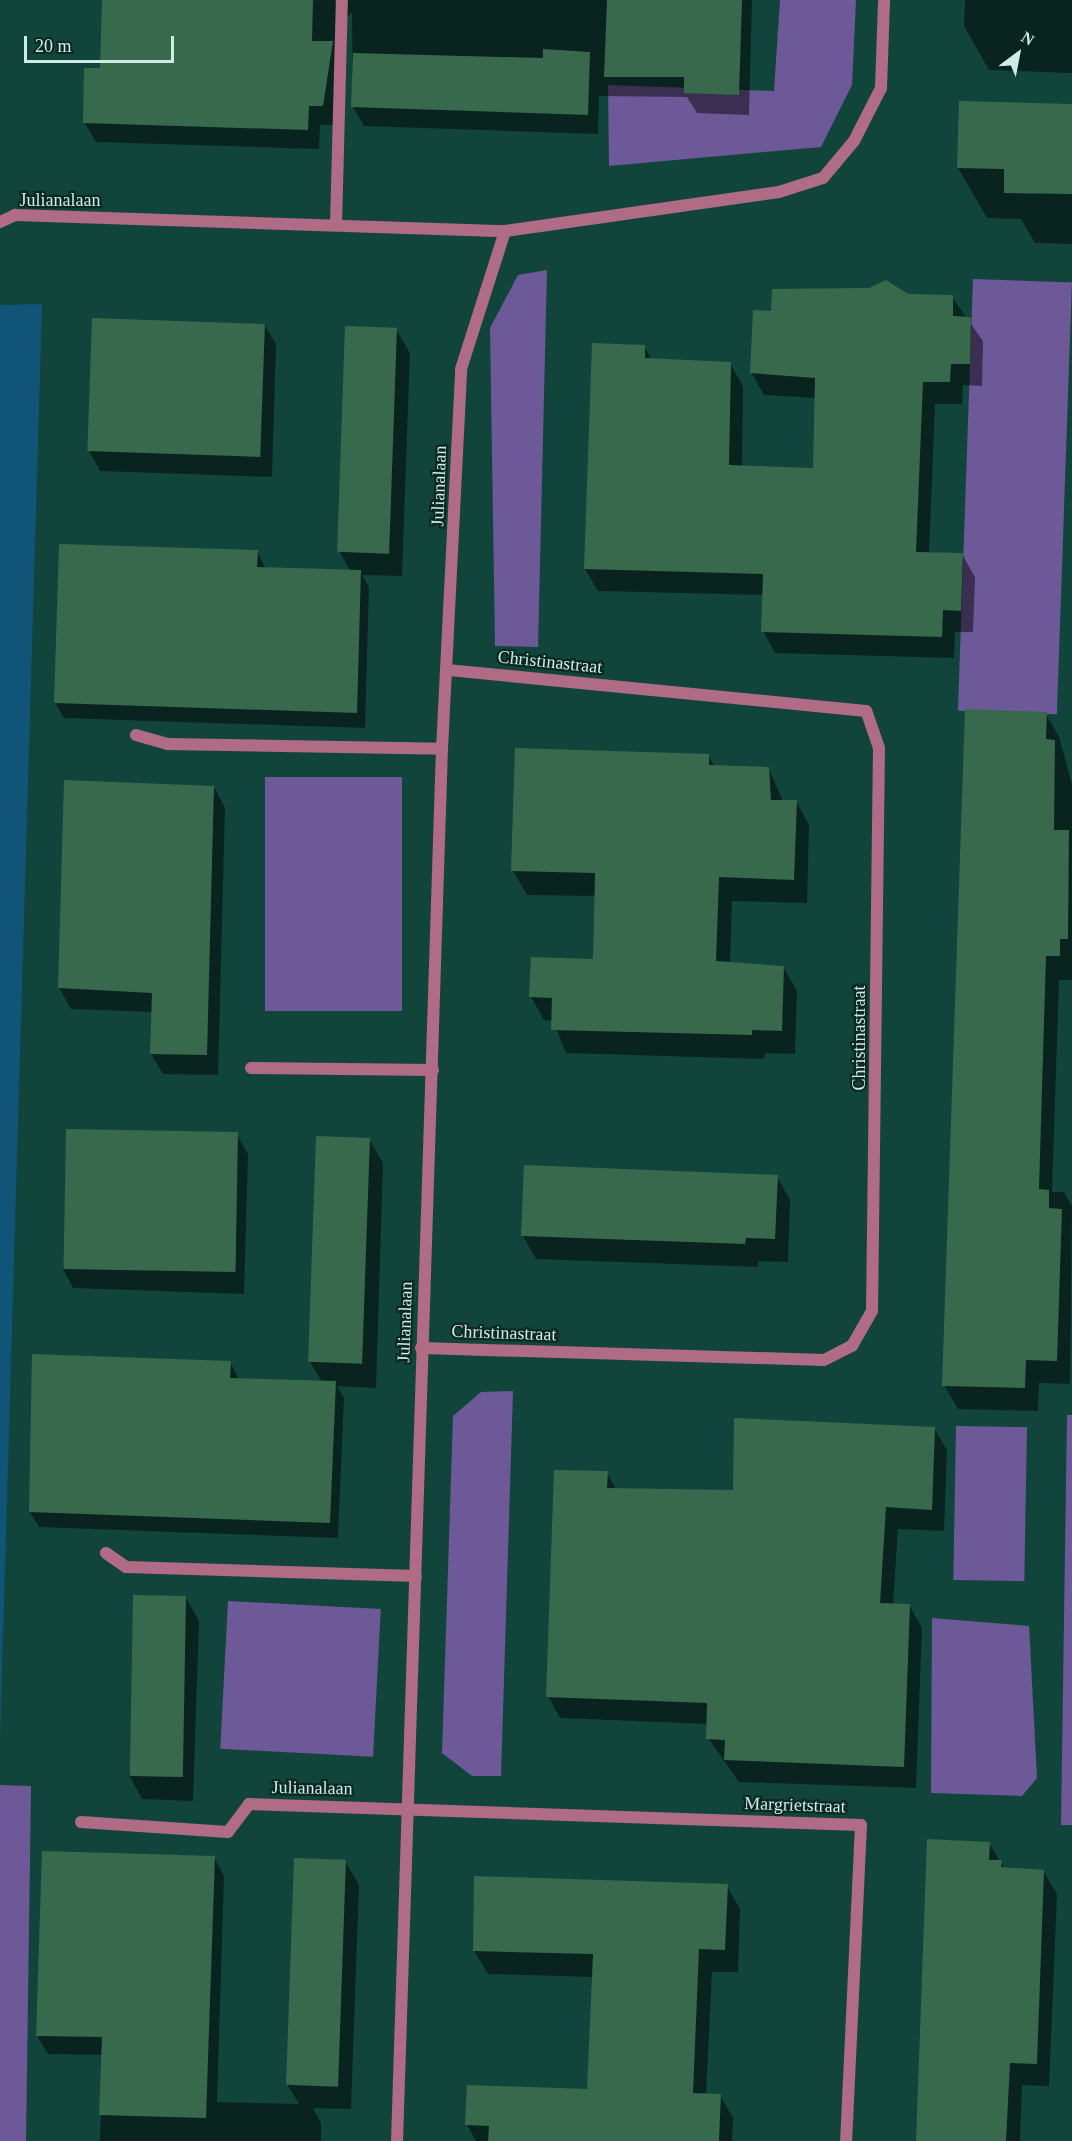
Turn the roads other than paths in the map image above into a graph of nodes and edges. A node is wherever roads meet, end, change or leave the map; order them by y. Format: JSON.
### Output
{"nodes":[{"id":1,"x":342,"y":0,"type":"edge"},
{"id":2,"x":884,"y":0,"type":"edge"},
{"id":3,"x":0,"y":222,"type":"edge"},
{"id":4,"x":336,"y":225,"type":"junction"},
{"id":5,"x":505,"y":231,"type":"junction"},
{"id":6,"x":449,"y":670,"type":"junction"},
{"id":7,"x":136,"y":735,"type":"dead end"},
{"id":8,"x":442,"y":749,"type":"junction"},
{"id":9,"x":251,"y":1068,"type":"dead end"},
{"id":10,"x":433,"y":1070,"type":"junction"},
{"id":11,"x":421,"y":1348,"type":"junction"},
{"id":12,"x":106,"y":1553,"type":"dead end"},
{"id":13,"x":416,"y":1576,"type":"junction"},
{"id":14,"x":411,"y":1808,"type":"junction"},
{"id":15,"x":81,"y":1822,"type":"dead end"},
{"id":16,"x":396,"y":2141,"type":"edge"},
{"id":17,"x":846,"y":2141,"type":"edge"}],
"edges":[{"from":1,"to":4,"type":"street"},
{"from":2,"to":5,"type":"street","name":"Julianalaan"},
{"from":3,"to":4,"type":"street","name":"Julianalaan"},
{"from":4,"to":5,"type":"street","name":"Julianalaan"},
{"from":5,"to":6,"type":"street","name":"Julianalaan"},
{"from":6,"to":8,"type":"street","name":"Julianalaan"},
{"from":6,"to":11,"type":"street","name":"Christinastraat"},
{"from":7,"to":8,"type":"street"},
{"from":8,"to":10,"type":"street","name":"Julianalaan"},
{"from":9,"to":10,"type":"street"},
{"from":10,"to":11,"type":"street","name":"Julianalaan"},
{"from":11,"to":13,"type":"street","name":"Julianalaan"},
{"from":12,"to":13,"type":"street"},
{"from":13,"to":14,"type":"street","name":"Julianalaan"},
{"from":14,"to":15,"type":"street","name":"Julianalaan"},
{"from":14,"to":16,"type":"street","name":"Julianalaan"},
{"from":14,"to":17,"type":"street","name":"Margrietstraat"}]}
